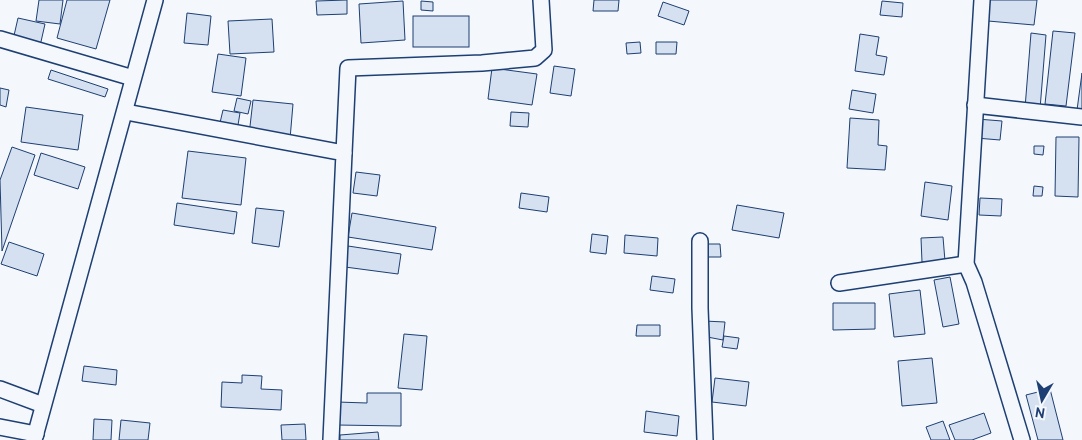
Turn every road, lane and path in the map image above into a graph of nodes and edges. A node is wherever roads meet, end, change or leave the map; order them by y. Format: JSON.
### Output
{"nodes":[{"id":1,"x":155,"y":0,"type":"edge"},
{"id":2,"x":541,"y":0,"type":"edge"},
{"id":3,"x":982,"y":0,"type":"edge"},
{"id":4,"x":0,"y":39,"type":"edge"},
{"id":5,"x":133,"y":78,"type":"junction"},
{"id":6,"x":975,"y":105,"type":"junction"},
{"id":7,"x":126,"y":112,"type":"junction"},
{"id":8,"x":1082,"y":116,"type":"edge"},
{"id":9,"x":344,"y":153,"type":"junction"},
{"id":10,"x":700,"y":241,"type":"dead end"},
{"id":11,"x":966,"y":264,"type":"junction"},
{"id":12,"x":839,"y":283,"type":"dead end"},
{"id":13,"x":0,"y":389,"type":"edge"},
{"id":14,"x":44,"y":406,"type":"junction"},
{"id":15,"x":0,"y":427,"type":"edge"},
{"id":16,"x":35,"y":437,"type":"edge"},
{"id":17,"x":332,"y":440,"type":"edge"},
{"id":18,"x":705,"y":440,"type":"edge"},
{"id":19,"x":1022,"y":440,"type":"edge"}],
"edges":[{"from":1,"to":5,"type":"street"},
{"from":2,"to":9,"type":"street"},
{"from":3,"to":6,"type":"street"},
{"from":4,"to":5,"type":"street"},
{"from":5,"to":7,"type":"street"},
{"from":6,"to":8,"type":"street"},
{"from":6,"to":11,"type":"street"},
{"from":7,"to":9,"type":"street"},
{"from":7,"to":14,"type":"street"},
{"from":9,"to":17,"type":"street"},
{"from":10,"to":18,"type":"street"},
{"from":11,"to":12,"type":"street"},
{"from":11,"to":19,"type":"street"},
{"from":13,"to":14,"type":"street"},
{"from":14,"to":16,"type":"street"},
{"from":15,"to":16,"type":"street"}]}
